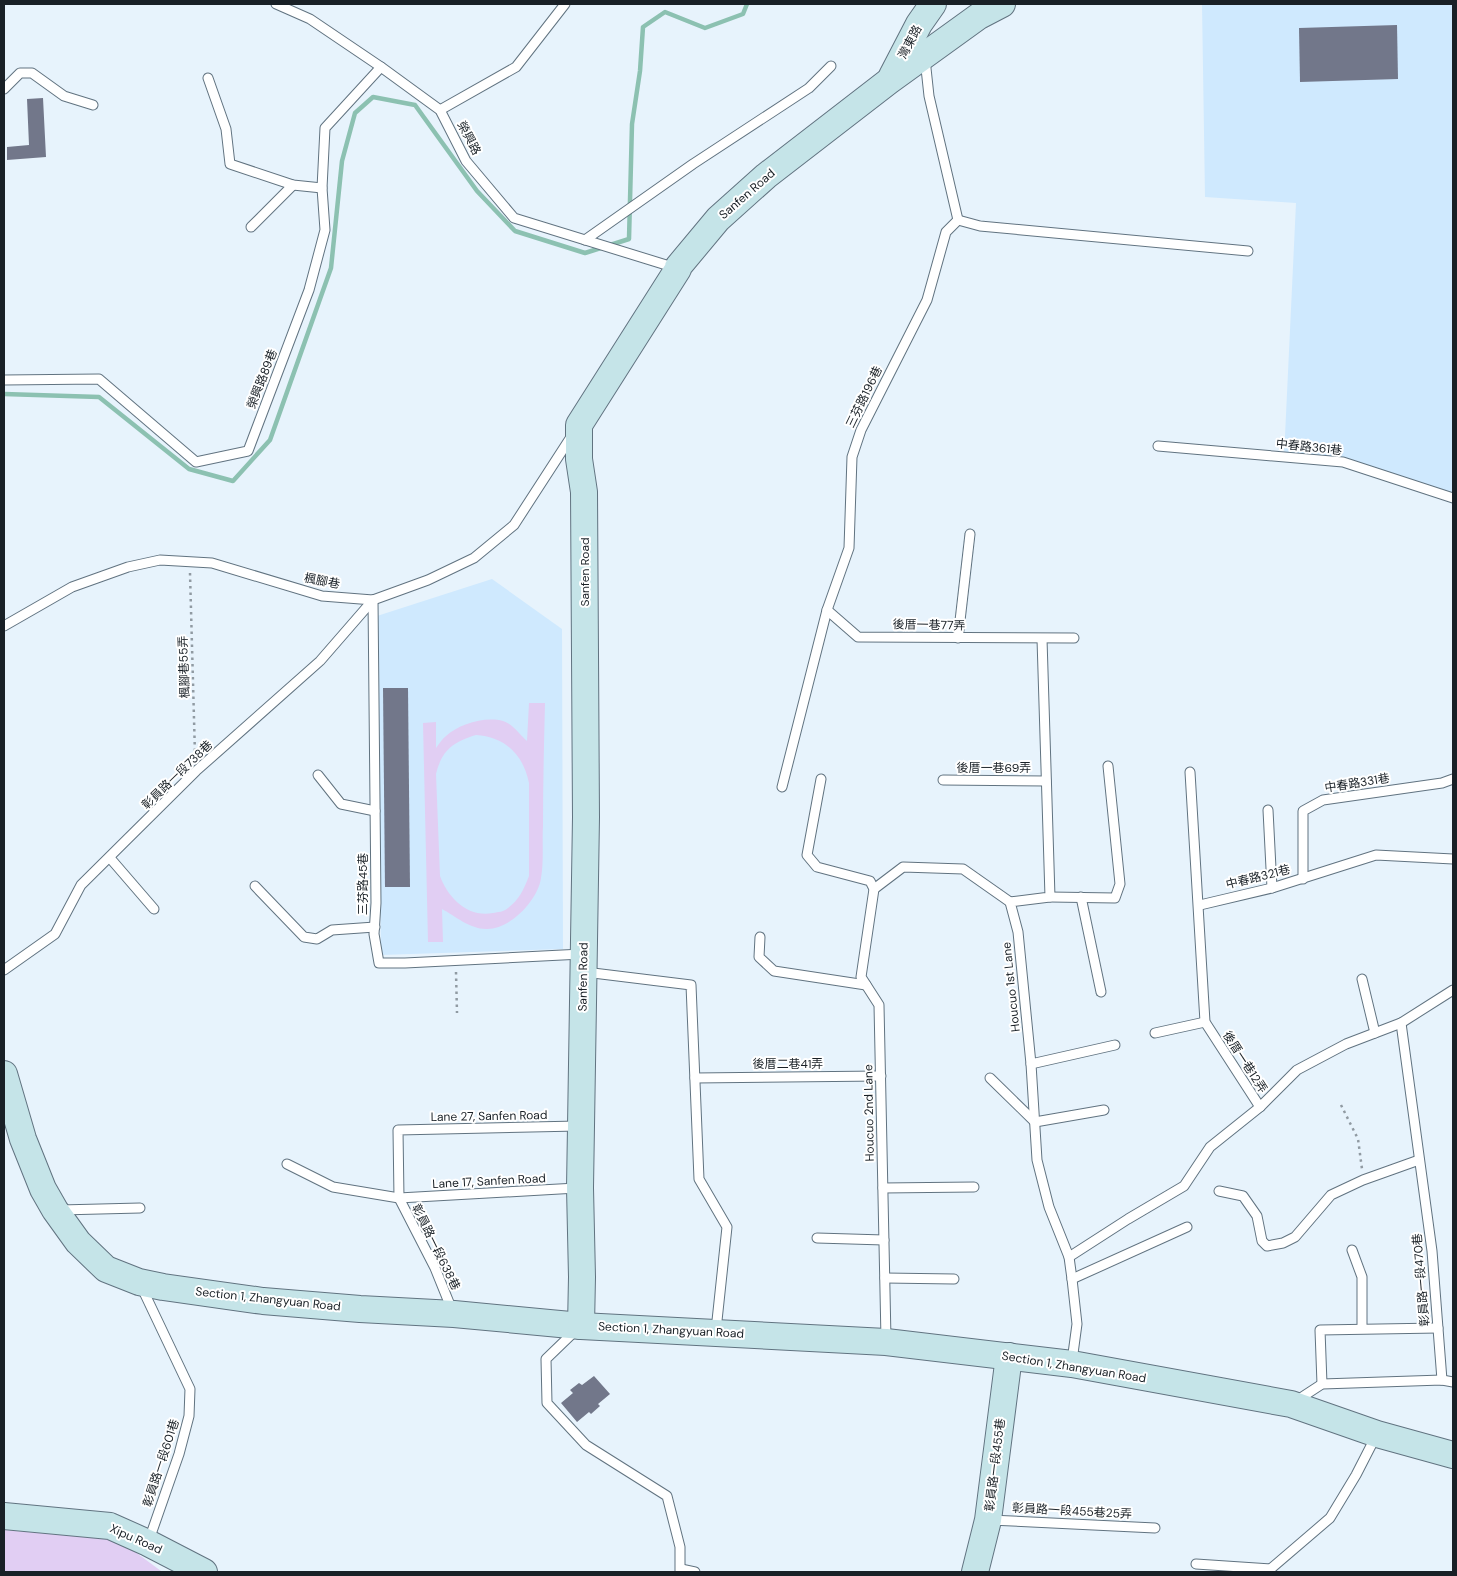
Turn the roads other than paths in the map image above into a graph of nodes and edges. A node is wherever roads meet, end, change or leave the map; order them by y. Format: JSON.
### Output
{"nodes":[{"id":1,"x":276,"y":4,"type":"edge"},
{"id":2,"x":565,"y":4,"type":"edge"},
{"id":3,"x":933,"y":4,"type":"edge"},
{"id":4,"x":1002,"y":4,"type":"edge"},
{"id":5,"x":924,"y":56,"type":"junction"},
{"id":6,"x":381,"y":66,"type":"junction"},
{"id":7,"x":831,"y":66,"type":"dead end"},
{"id":8,"x":208,"y":78,"type":"dead end"},
{"id":9,"x":889,"y":81,"type":"junction"},
{"id":10,"x":4,"y":89,"type":"edge"},
{"id":11,"x":93,"y":105,"type":"dead end"},
{"id":12,"x":440,"y":110,"type":"junction"},
{"id":13,"x":293,"y":185,"type":"junction"},
{"id":14,"x":322,"y":188,"type":"junction"},
{"id":15,"x":958,"y":220,"type":"junction"},
{"id":16,"x":251,"y":227,"type":"dead end"},
{"id":17,"x":585,"y":240,"type":"junction"},
{"id":18,"x":1248,"y":251,"type":"dead end"},
{"id":19,"x":678,"y":269,"type":"junction"},
{"id":20,"x":4,"y":380,"type":"edge"},
{"id":21,"x":579,"y":425,"type":"junction"},
{"id":22,"x":1158,"y":446,"type":"dead end"},
{"id":23,"x":1453,"y":498,"type":"edge"},
{"id":24,"x":970,"y":534,"type":"dead end"},
{"id":25,"x":373,"y":600,"type":"junction"},
{"id":26,"x":827,"y":610,"type":"junction"},
{"id":27,"x":4,"y":626,"type":"edge"},
{"id":28,"x":958,"y":638,"type":"junction"},
{"id":29,"x":1074,"y":638,"type":"dead end"},
{"id":30,"x":1042,"y":639,"type":"junction"},
{"id":31,"x":1108,"y":766,"type":"dead end"},
{"id":32,"x":1190,"y":772,"type":"dead end"},
{"id":33,"x":318,"y":775,"type":"dead end"},
{"id":34,"x":821,"y":779,"type":"dead end"},
{"id":35,"x":1453,"y":779,"type":"edge"},
{"id":36,"x":942,"y":780,"type":"dead end"},
{"id":37,"x":1046,"y":781,"type":"junction"},
{"id":38,"x":782,"y":787,"type":"dead end"},
{"id":39,"x":1268,"y":810,"type":"dead end"},
{"id":40,"x":374,"y":811,"type":"junction"},
{"id":41,"x":110,"y":858,"type":"junction"},
{"id":42,"x":1453,"y":859,"type":"edge"},
{"id":43,"x":1302,"y":879,"type":"junction"},
{"id":44,"x":255,"y":886,"type":"dead end"},
{"id":45,"x":1272,"y":888,"type":"junction"},
{"id":46,"x":874,"y":889,"type":"junction"},
{"id":47,"x":1050,"y":897,"type":"junction"},
{"id":48,"x":1081,"y":898,"type":"junction"},
{"id":49,"x":1010,"y":902,"type":"junction"},
{"id":50,"x":1200,"y":905,"type":"junction"},
{"id":51,"x":154,"y":909,"type":"dead end"},
{"id":52,"x":375,"y":927,"type":"junction"},
{"id":53,"x":760,"y":937,"type":"dead end"},
{"id":54,"x":584,"y":963,"type":"junction"},
{"id":55,"x":4,"y":970,"type":"edge"},
{"id":56,"x":1362,"y":979,"type":"dead end"},
{"id":57,"x":866,"y":985,"type":"junction"},
{"id":58,"x":1453,"y":990,"type":"edge"},
{"id":59,"x":1101,"y":992,"type":"dead end"},
{"id":60,"x":1205,"y":1022,"type":"junction"},
{"id":61,"x":1401,"y":1023,"type":"junction"},
{"id":62,"x":1155,"y":1033,"type":"dead end"},
{"id":63,"x":1375,"y":1033,"type":"junction"},
{"id":64,"x":1116,"y":1045,"type":"dead end"},
{"id":65,"x":1031,"y":1064,"type":"junction"},
{"id":66,"x":4,"y":1074,"type":"edge"},
{"id":67,"x":880,"y":1076,"type":"junction"},
{"id":68,"x":695,"y":1078,"type":"junction"},
{"id":69,"x":990,"y":1078,"type":"dead end"},
{"id":70,"x":1260,"y":1108,"type":"junction"},
{"id":71,"x":1104,"y":1110,"type":"dead end"},
{"id":72,"x":1035,"y":1122,"type":"junction"},
{"id":73,"x":581,"y":1126,"type":"junction"},
{"id":74,"x":398,"y":1130,"type":"joint"},
{"id":75,"x":1419,"y":1160,"type":"junction"},
{"id":76,"x":287,"y":1164,"type":"dead end"},
{"id":77,"x":974,"y":1187,"type":"dead end"},
{"id":78,"x":580,"y":1188,"type":"junction"},
{"id":79,"x":883,"y":1188,"type":"junction"},
{"id":80,"x":1220,"y":1191,"type":"dead end"},
{"id":81,"x":399,"y":1198,"type":"junction"},
{"id":82,"x":140,"y":1208,"type":"dead end"},
{"id":83,"x":55,"y":1210,"type":"junction"},
{"id":84,"x":1187,"y":1227,"type":"dead end"},
{"id":85,"x":817,"y":1238,"type":"dead end"},
{"id":86,"x":884,"y":1240,"type":"junction"},
{"id":87,"x":1352,"y":1250,"type":"dead end"},
{"id":88,"x":1069,"y":1258,"type":"junction"},
{"id":89,"x":886,"y":1278,"type":"junction"},
{"id":90,"x":954,"y":1279,"type":"dead end"},
{"id":91,"x":1072,"y":1279,"type":"junction"},
{"id":92,"x":139,"y":1282,"type":"junction"},
{"id":93,"x":454,"y":1314,"type":"junction"},
{"id":94,"x":581,"y":1326,"type":"junction"},
{"id":95,"x":1362,"y":1328,"type":"junction"},
{"id":96,"x":1438,"y":1328,"type":"junction"},
{"id":97,"x":716,"y":1333,"type":"junction"},
{"id":98,"x":886,"y":1342,"type":"junction"},
{"id":99,"x":1009,"y":1356,"type":"junction"},
{"id":100,"x":1072,"y":1364,"type":"junction"},
{"id":101,"x":1442,"y":1380,"type":"junction"},
{"id":102,"x":1453,"y":1382,"type":"edge"},
{"id":103,"x":1322,"y":1384,"type":"junction"},
{"id":104,"x":1291,"y":1404,"type":"junction"},
{"id":105,"x":1377,"y":1434,"type":"junction"},
{"id":106,"x":1453,"y":1455,"type":"edge"},
{"id":107,"x":4,"y":1516,"type":"edge"},
{"id":108,"x":988,"y":1520,"type":"junction"},
{"id":109,"x":1155,"y":1528,"type":"dead end"},
{"id":110,"x":148,"y":1543,"type":"junction"},
{"id":111,"x":1196,"y":1564,"type":"dead end"},
{"id":112,"x":193,"y":1570,"type":"edge"},
{"id":113,"x":681,"y":1571,"type":"edge"},
{"id":114,"x":1269,"y":1571,"type":"edge"},
{"id":115,"x":695,"y":1572,"type":"edge"},
{"id":116,"x":975,"y":1572,"type":"edge"}],
"edges":[{"from":1,"to":6,"type":"lane","name":"榮興路"},
{"from":2,"to":12,"type":"lane"},
{"from":3,"to":9,"type":"street","name":"灣東路"},
{"from":4,"to":5,"type":"street","name":"Sanfen Road"},
{"from":5,"to":9,"type":"street","name":"Sanfen Road"},
{"from":5,"to":15,"type":"lane"},
{"from":6,"to":12,"type":"lane","name":"榮興路"},
{"from":6,"to":14,"type":"lane","name":"榮興路89巷"},
{"from":7,"to":17,"type":"lane"},
{"from":8,"to":13,"type":"lane"},
{"from":9,"to":19,"type":"street","name":"Sanfen Road"},
{"from":10,"to":11,"type":"lane"},
{"from":12,"to":17,"type":"lane","name":"榮興路"},
{"from":13,"to":14,"type":"lane"},
{"from":13,"to":16,"type":"lane"},
{"from":14,"to":20,"type":"lane","name":"榮興路89巷"},
{"from":15,"to":18,"type":"lane"},
{"from":15,"to":26,"type":"lane","name":"三芬路196巷"},
{"from":17,"to":19,"type":"lane","name":"榮興路"},
{"from":19,"to":21,"type":"street","name":"Sanfen Road"},
{"from":21,"to":25,"type":"lane","name":"楓腳巷"},
{"from":21,"to":54,"type":"street","name":"Sanfen Road"},
{"from":22,"to":23,"type":"lane","name":"中春路361巷"},
{"from":24,"to":28,"type":"lane"},
{"from":25,"to":27,"type":"lane","name":"楓腳巷"},
{"from":25,"to":40,"type":"lane","name":"三芬路45巷"},
{"from":25,"to":41,"type":"lane","name":"彰員路一段738巷"},
{"from":26,"to":28,"type":"lane","name":"後厝一巷77弄"},
{"from":26,"to":38,"type":"lane","name":"三芬路196巷"},
{"from":28,"to":30,"type":"lane","name":"後厝一巷77弄"},
{"from":29,"to":30,"type":"lane","name":"後厝一巷77弄"},
{"from":30,"to":37,"type":"lane"},
{"from":31,"to":48,"type":"lane"},
{"from":32,"to":50,"type":"lane"},
{"from":33,"to":40,"type":"lane"},
{"from":34,"to":46,"type":"lane"},
{"from":35,"to":43,"type":"lane","name":"中春路331巷"},
{"from":36,"to":37,"type":"lane","name":"後厝一巷69弄"},
{"from":37,"to":47,"type":"lane"},
{"from":39,"to":45,"type":"lane"},
{"from":40,"to":52,"type":"lane","name":"三芬路45巷"},
{"from":41,"to":51,"type":"lane"},
{"from":41,"to":55,"type":"lane","name":"彰員路一段738巷"},
{"from":42,"to":43,"type":"lane","name":"中春路321巷"},
{"from":43,"to":45,"type":"lane","name":"中春路321巷"},
{"from":44,"to":52,"type":"lane"},
{"from":45,"to":50,"type":"lane","name":"中春路321巷"},
{"from":46,"to":49,"type":"lane"},
{"from":46,"to":57,"type":"lane","name":"Houcuo 2nd Lane"},
{"from":47,"to":48,"type":"lane"},
{"from":47,"to":49,"type":"lane"},
{"from":48,"to":59,"type":"lane"},
{"from":49,"to":65,"type":"lane","name":"Houcuo 1st Lane"},
{"from":50,"to":60,"type":"lane"},
{"from":52,"to":54,"type":"lane","name":"三芬路45巷"},
{"from":53,"to":57,"type":"lane"},
{"from":54,"to":68,"type":"lane","name":"三芬路45巷"},
{"from":54,"to":73,"type":"street","name":"Sanfen Road"},
{"from":56,"to":63,"type":"lane"},
{"from":57,"to":67,"type":"lane","name":"Houcuo 2nd Lane"},
{"from":58,"to":61,"type":"lane"},
{"from":60,"to":62,"type":"lane"},
{"from":60,"to":70,"type":"lane","name":"後厝一巷12弄"},
{"from":61,"to":63,"type":"lane"},
{"from":61,"to":75,"type":"lane","name":"彰員路一段470巷"},
{"from":63,"to":70,"type":"lane"},
{"from":64,"to":65,"type":"lane"},
{"from":65,"to":72,"type":"lane","name":"Houcuo 1st Lane"},
{"from":66,"to":83,"type":"street","name":"Section 1, Zhangyuan Road"},
{"from":67,"to":68,"type":"lane","name":"後厝二巷41弄"},
{"from":67,"to":79,"type":"lane","name":"Houcuo 2nd Lane"},
{"from":68,"to":97,"type":"lane"},
{"from":69,"to":72,"type":"lane"},
{"from":70,"to":88,"type":"lane","name":"後厝一巷12弄"},
{"from":71,"to":72,"type":"lane"},
{"from":72,"to":88,"type":"lane","name":"Houcuo 1st Lane"},
{"from":73,"to":74,"type":"lane","name":"Lane 27, Sanfen Road"},
{"from":73,"to":78,"type":"street","name":"Sanfen Road"},
{"from":74,"to":81,"type":"lane","name":"彰員路一段638巷"},
{"from":75,"to":80,"type":"lane"},
{"from":75,"to":96,"type":"lane","name":"彰員路一段470巷"},
{"from":76,"to":81,"type":"lane","name":"Lane 17, Sanfen Road"},
{"from":77,"to":79,"type":"lane"},
{"from":78,"to":81,"type":"lane","name":"Lane 17, Sanfen Road"},
{"from":78,"to":94,"type":"street","name":"Sanfen Road"},
{"from":79,"to":86,"type":"lane","name":"Houcuo 2nd Lane"},
{"from":81,"to":93,"type":"lane","name":"彰員路一段638巷"},
{"from":82,"to":83,"type":"lane"},
{"from":83,"to":92,"type":"street","name":"Section 1, Zhangyuan Road"},
{"from":84,"to":91,"type":"lane"},
{"from":85,"to":86,"type":"lane"},
{"from":86,"to":89,"type":"lane","name":"Houcuo 2nd Lane"},
{"from":87,"to":95,"type":"lane"},
{"from":88,"to":91,"type":"lane","name":"Houcuo 1st Lane"},
{"from":89,"to":90,"type":"lane"},
{"from":89,"to":98,"type":"lane","name":"Houcuo 2nd Lane"},
{"from":91,"to":100,"type":"lane","name":"Houcuo 1st Lane"},
{"from":92,"to":93,"type":"street","name":"Section 1, Zhangyuan Road"},
{"from":92,"to":110,"type":"lane","name":"彰員路一段601巷"},
{"from":93,"to":94,"type":"street","name":"Section 1, Zhangyuan Road"},
{"from":94,"to":97,"type":"street","name":"Section 1, Zhangyuan Road"},
{"from":94,"to":113,"type":"lane"},
{"from":95,"to":96,"type":"lane"},
{"from":95,"to":103,"type":"lane"},
{"from":96,"to":101,"type":"lane","name":"彰員路一段470巷"},
{"from":97,"to":98,"type":"street","name":"Section 1, Zhangyuan Road"},
{"from":98,"to":99,"type":"street","name":"Section 1, Zhangyuan Road"},
{"from":99,"to":100,"type":"street","name":"Section 1, Zhangyuan Road"},
{"from":99,"to":108,"type":"street","name":"彰員路一段455巷"},
{"from":100,"to":104,"type":"street","name":"Section 1, Zhangyuan Road"},
{"from":101,"to":102,"type":"lane"},
{"from":101,"to":103,"type":"lane"},
{"from":103,"to":104,"type":"lane"},
{"from":104,"to":105,"type":"street","name":"Section 1, Zhangyuan Road"},
{"from":105,"to":106,"type":"street","name":"Section 1, Zhangyuan Road"},
{"from":105,"to":114,"type":"lane"},
{"from":107,"to":110,"type":"street","name":"Xipu Road"},
{"from":108,"to":109,"type":"lane","name":"彰員路一段455巷25弄"},
{"from":108,"to":116,"type":"street","name":"彰員路一段455巷"},
{"from":110,"to":112,"type":"street","name":"Xipu Road"},
{"from":111,"to":114,"type":"lane"},
{"from":113,"to":115,"type":"lane"}]}
